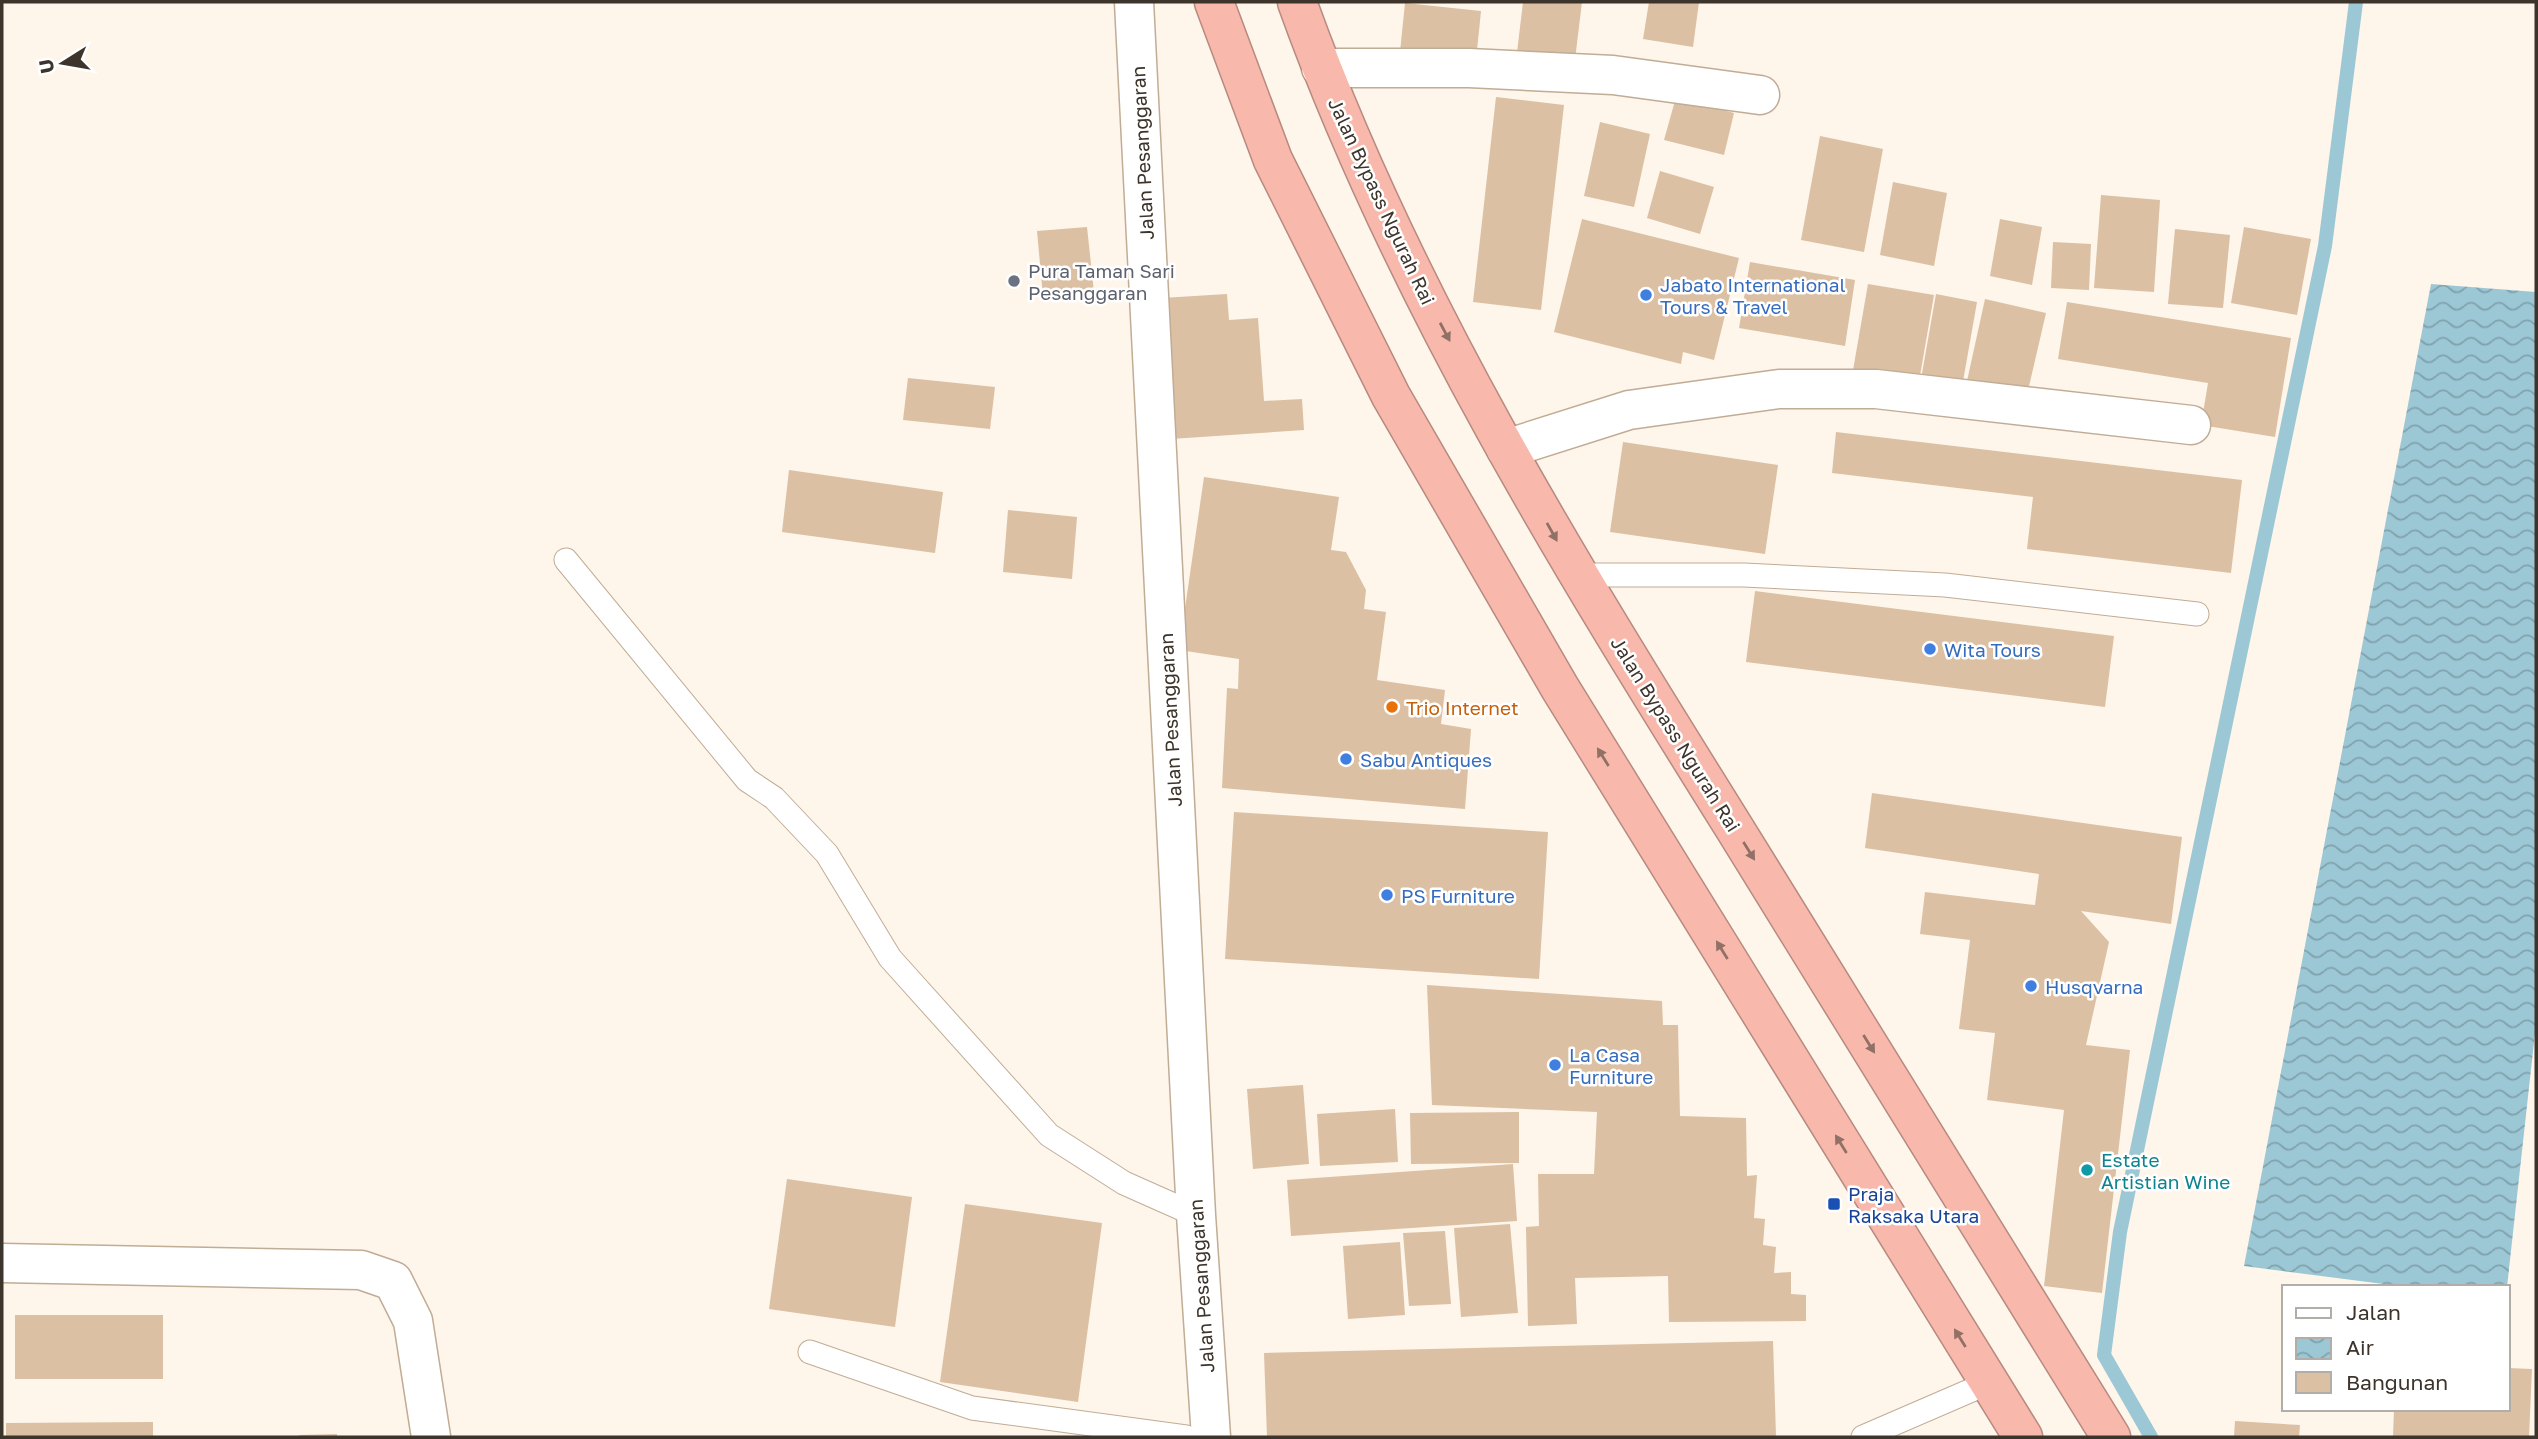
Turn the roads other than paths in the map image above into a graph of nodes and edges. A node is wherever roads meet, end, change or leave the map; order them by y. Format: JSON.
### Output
{"nodes":[{"id":1,"x":1134,"y":2,"type":"edge"},
{"id":2,"x":1214,"y":2,"type":"edge"},
{"id":3,"x":1297,"y":2,"type":"edge"},
{"id":4,"x":1321,"y":68,"type":"junction"},
{"id":5,"x":1760,"y":95,"type":"dead end"},
{"id":6,"x":2191,"y":425,"type":"dead end"},
{"id":7,"x":1506,"y":449,"type":"junction"},
{"id":8,"x":566,"y":560,"type":"dead end"},
{"id":9,"x":1576,"y":575,"type":"junction"},
{"id":10,"x":2197,"y":614,"type":"dead end"},
{"id":11,"x":1196,"y":1215,"type":"junction"},
{"id":12,"x":2,"y":1263,"type":"edge"},
{"id":13,"x":810,"y":1352,"type":"dead end"},
{"id":14,"x":1988,"y":1383,"type":"junction"},
{"id":15,"x":430,"y":1437,"type":"edge"},
{"id":16,"x":1186,"y":1437,"type":"edge"},
{"id":17,"x":1211,"y":1437,"type":"edge"},
{"id":18,"x":1863,"y":1437,"type":"edge"},
{"id":19,"x":2023,"y":1437,"type":"edge"},
{"id":20,"x":2111,"y":1437,"type":"edge"}],
"edges":[{"from":1,"to":11,"type":"street","name":"Jalan Pesanggaran"},
{"from":14,"to":2,"type":"highway","one_way":true},
{"from":3,"to":4,"type":"highway","name":"Jalan Bypass Ngurah Rai"},
{"from":4,"to":5,"type":"street"},
{"from":4,"to":7,"type":"highway","name":"Jalan Bypass Ngurah Rai","one_way":true},
{"from":6,"to":7,"type":"street"},
{"from":7,"to":9,"type":"highway","name":"Jalan Bypass Ngurah Rai","one_way":true},
{"from":8,"to":11,"type":"lane"},
{"from":9,"to":10,"type":"lane"},
{"from":9,"to":20,"type":"highway","name":"Jalan Bypass Ngurah Rai","one_way":true},
{"from":11,"to":17,"type":"street","name":"Jalan Pesanggaran"},
{"from":12,"to":15,"type":"street"},
{"from":13,"to":16,"type":"lane"},
{"from":14,"to":18,"type":"lane"},
{"from":14,"to":19,"type":"highway"}]}
